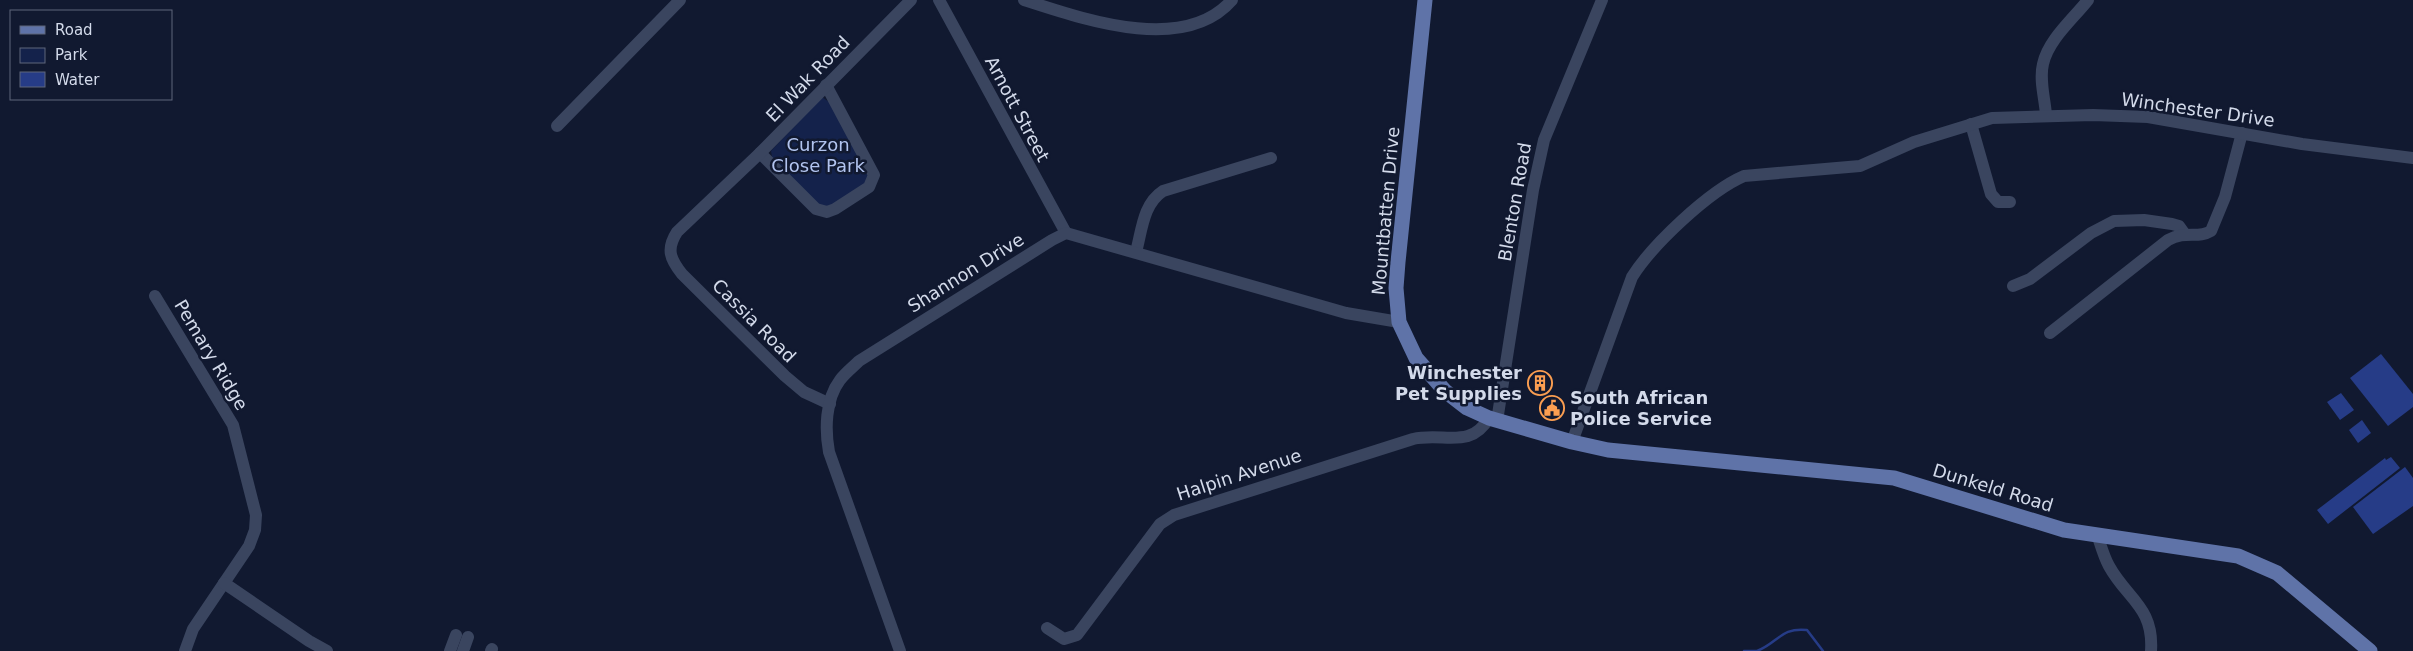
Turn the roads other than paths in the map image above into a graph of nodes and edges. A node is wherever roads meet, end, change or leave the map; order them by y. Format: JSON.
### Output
{"nodes":[{"id":1,"x":680,"y":0,"type":"edge"},
{"id":2,"x":911,"y":0,"type":"edge"},
{"id":3,"x":939,"y":0,"type":"edge"},
{"id":4,"x":1024,"y":0,"type":"edge"},
{"id":5,"x":1232,"y":0,"type":"edge"},
{"id":6,"x":1425,"y":0,"type":"edge"},
{"id":7,"x":1602,"y":0,"type":"edge"},
{"id":8,"x":2088,"y":0,"type":"edge"},
{"id":9,"x":667,"y":5,"type":"edge"},
{"id":10,"x":826,"y":85,"type":"junction"},
{"id":11,"x":2046,"y":115,"type":"junction"},
{"id":12,"x":1971,"y":124,"type":"junction"},
{"id":13,"x":558,"y":126,"type":"dead end"},
{"id":14,"x":2242,"y":133,"type":"junction"},
{"id":15,"x":760,"y":153,"type":"junction"},
{"id":16,"x":1271,"y":158,"type":"dead end"},
{"id":17,"x":2413,"y":158,"type":"edge"},
{"id":18,"x":2010,"y":202,"type":"dead end"},
{"id":19,"x":1066,"y":233,"type":"junction"},
{"id":20,"x":2184,"y":233,"type":"junction"},
{"id":21,"x":669,"y":248,"type":"joint"},
{"id":22,"x":1136,"y":252,"type":"junction"},
{"id":23,"x":2013,"y":286,"type":"dead end"},
{"id":24,"x":155,"y":296,"type":"dead end"},
{"id":25,"x":1399,"y":322,"type":"junction"},
{"id":26,"x":2050,"y":332,"type":"dead end"},
{"id":27,"x":830,"y":404,"type":"junction"},
{"id":28,"x":1493,"y":419,"type":"junction"},
{"id":29,"x":1572,"y":442,"type":"junction"},
{"id":30,"x":2098,"y":537,"type":"junction"},
{"id":31,"x":224,"y":583,"type":"junction"},
{"id":32,"x":1047,"y":628,"type":"dead end"},
{"id":33,"x":185,"y":651,"type":"edge"},
{"id":34,"x":327,"y":651,"type":"edge"},
{"id":35,"x":450,"y":651,"type":"edge"},
{"id":36,"x":463,"y":651,"type":"edge"},
{"id":37,"x":900,"y":651,"type":"edge"},
{"id":38,"x":2151,"y":651,"type":"edge"},
{"id":39,"x":2370,"y":651,"type":"edge"}],
"edges":[{"from":1,"to":9,"type":"street"},
{"from":2,"to":10,"type":"street","name":"El Wak Road"},
{"from":3,"to":19,"type":"street","name":"Arnott Street"},
{"from":4,"to":5,"type":"street"},
{"from":6,"to":25,"type":"main road","name":"Mountbatten Drive"},
{"from":7,"to":28,"type":"street","name":"Blenton Road"},
{"from":8,"to":11,"type":"street"},
{"from":9,"to":13,"type":"street"},
{"from":10,"to":15,"type":"street","name":"El Wak Road"},
{"from":10,"to":15,"type":"street"},
{"from":11,"to":12,"type":"street","name":"Winchester Drive"},
{"from":11,"to":14,"type":"street","name":"Winchester Drive"},
{"from":12,"to":18,"type":"street"},
{"from":12,"to":29,"type":"street","name":"Winchester Drive"},
{"from":14,"to":17,"type":"street","name":"Winchester Drive"},
{"from":14,"to":20,"type":"street"},
{"from":15,"to":21,"type":"street","name":"El Wak Road"},
{"from":16,"to":22,"type":"street"},
{"from":19,"to":22,"type":"street"},
{"from":19,"to":27,"type":"street","name":"Shannon Drive"},
{"from":20,"to":23,"type":"street"},
{"from":20,"to":26,"type":"street"},
{"from":21,"to":27,"type":"street","name":"Cassia Road"},
{"from":22,"to":25,"type":"street"},
{"from":24,"to":31,"type":"street","name":"Pemary Ridge"},
{"from":25,"to":28,"type":"main road","name":"Mountbatten Drive"},
{"from":27,"to":37,"type":"street","name":"Shannon Drive"},
{"from":28,"to":29,"type":"main road","name":"Mountbatten Drive"},
{"from":28,"to":32,"type":"street","name":"Halpin Avenue"},
{"from":29,"to":30,"type":"main road","name":"Dunkeld Road"},
{"from":30,"to":38,"type":"street"},
{"from":30,"to":39,"type":"main road","name":"Dunkeld Road"},
{"from":31,"to":33,"type":"street","name":"Pemary Ridge"},
{"from":31,"to":34,"type":"street"},
{"from":35,"to":36,"type":"street"}]}
